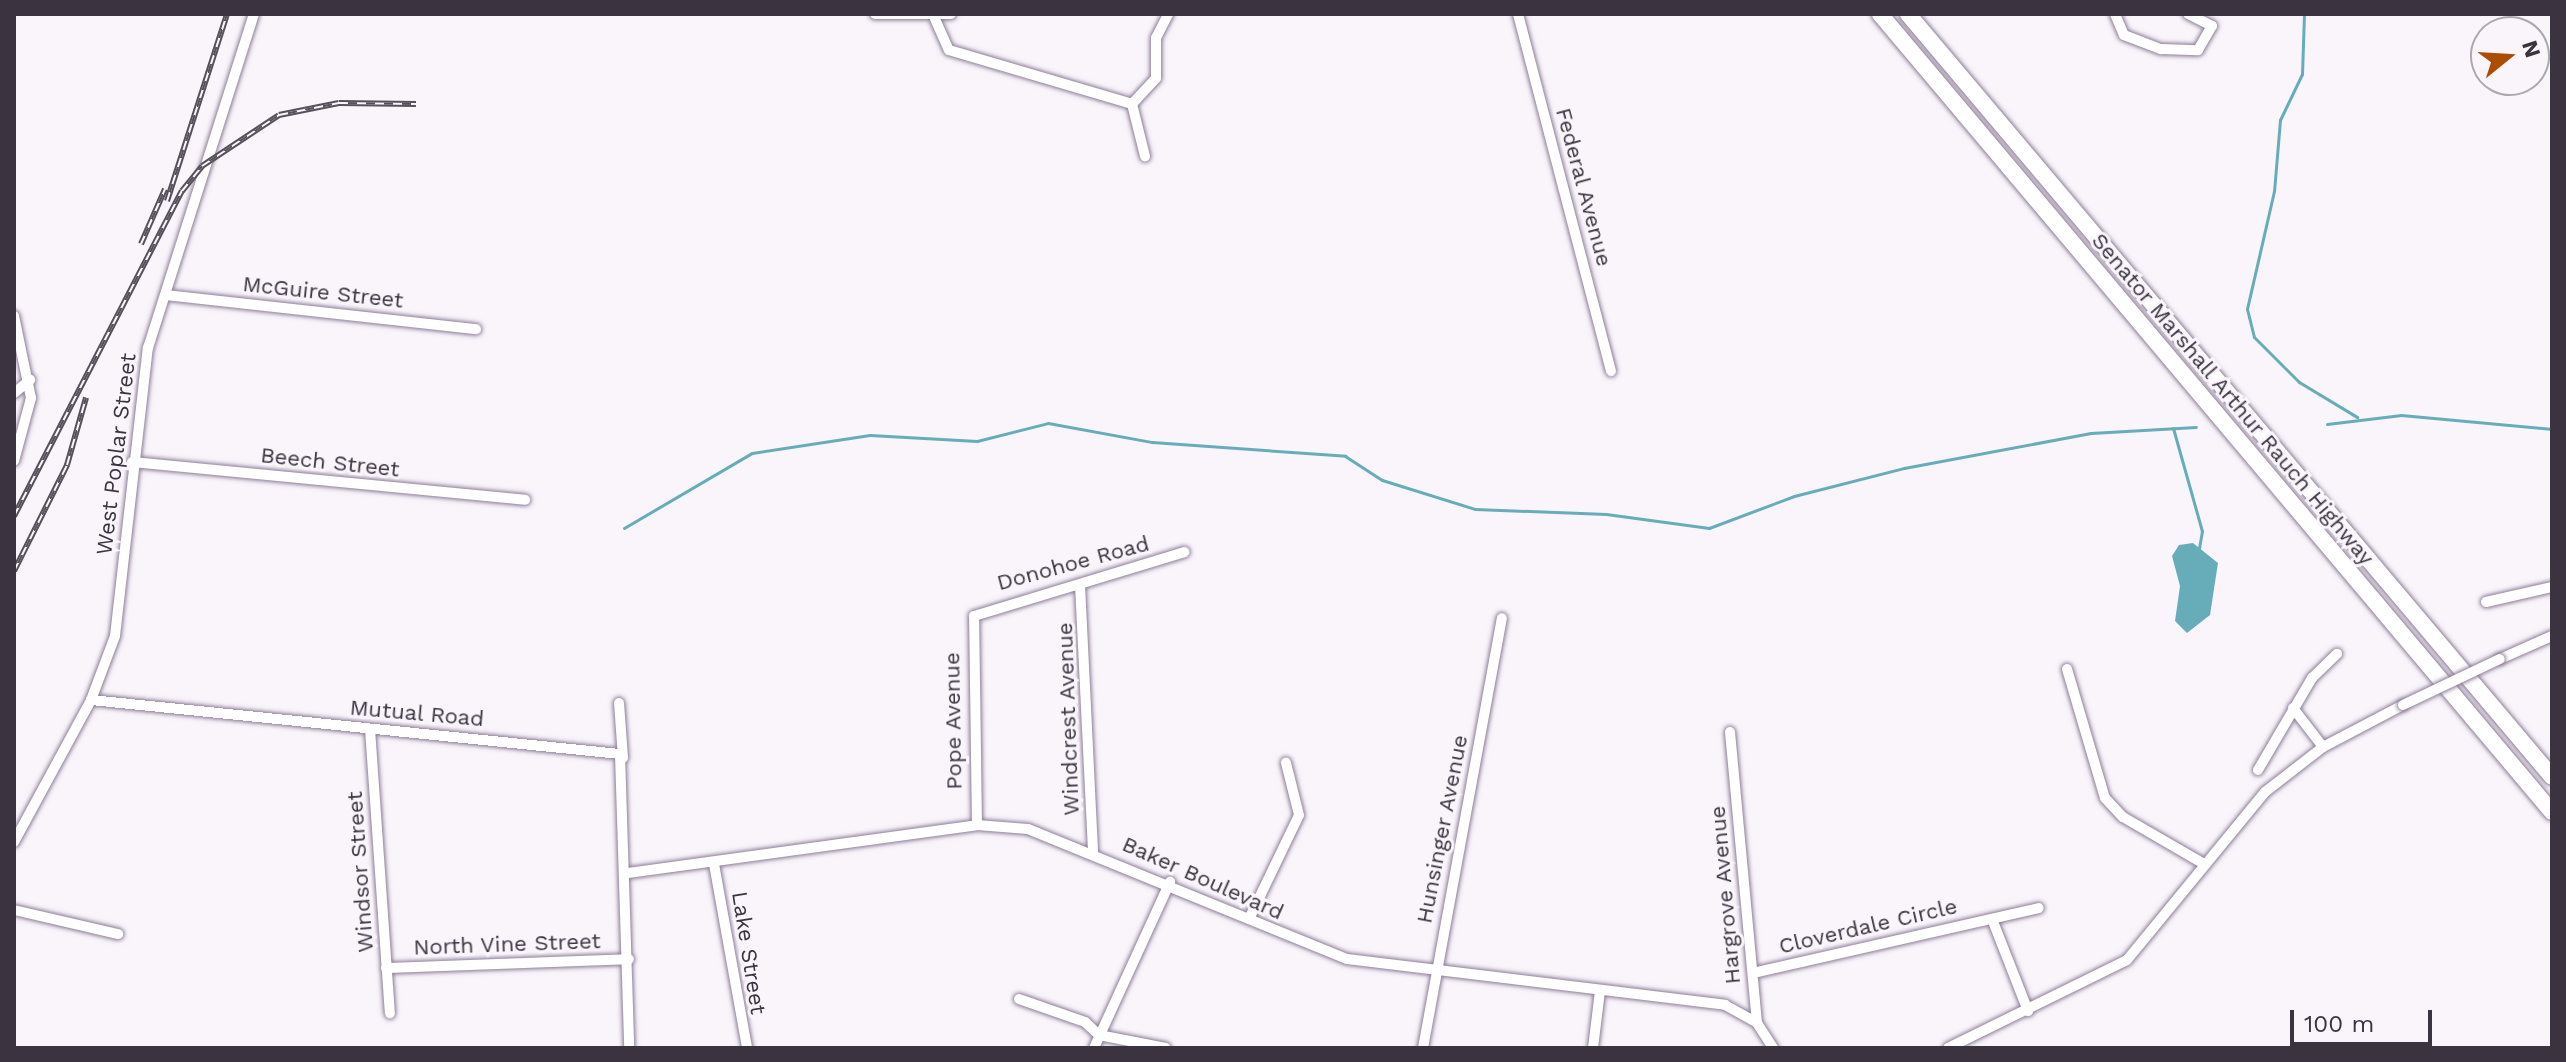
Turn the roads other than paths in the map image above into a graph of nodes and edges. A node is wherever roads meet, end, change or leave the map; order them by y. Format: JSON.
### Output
{"nodes":[{"id":1,"x":254,"y":14,"type":"edge"},
{"id":2,"x":875,"y":14,"type":"edge"},
{"id":3,"x":951,"y":14,"type":"edge"},
{"id":4,"x":1168,"y":14,"type":"edge"},
{"id":5,"x":1518,"y":14,"type":"edge"},
{"id":6,"x":1880,"y":14,"type":"edge"},
{"id":7,"x":1908,"y":14,"type":"edge"},
{"id":8,"x":2115,"y":14,"type":"edge"},
{"id":9,"x":2188,"y":14,"type":"edge"},
{"id":10,"x":935,"y":19,"type":"junction"},
{"id":11,"x":1132,"y":104,"type":"junction"},
{"id":12,"x":1145,"y":156,"type":"dead end"},
{"id":13,"x":166,"y":295,"type":"junction"},
{"id":14,"x":14,"y":316,"type":"edge"},
{"id":15,"x":476,"y":329,"type":"dead end"},
{"id":16,"x":1611,"y":371,"type":"dead end"},
{"id":17,"x":30,"y":380,"type":"junction"},
{"id":18,"x":14,"y":393,"type":"edge"},
{"id":19,"x":14,"y":461,"type":"edge"},
{"id":20,"x":132,"y":462,"type":"junction"},
{"id":21,"x":525,"y":500,"type":"dead end"},
{"id":22,"x":1184,"y":552,"type":"dead end"},
{"id":23,"x":1080,"y":585,"type":"junction"},
{"id":24,"x":2552,"y":587,"type":"edge"},
{"id":25,"x":2486,"y":602,"type":"dead end"},
{"id":26,"x":974,"y":616,"type":"joint"},
{"id":27,"x":1502,"y":618,"type":"dead end"},
{"id":28,"x":2552,"y":636,"type":"edge"},
{"id":29,"x":2337,"y":654,"type":"dead end"},
{"id":30,"x":2067,"y":669,"type":"dead end"},
{"id":31,"x":91,"y":700,"type":"junction"},
{"id":32,"x":619,"y":703,"type":"dead end"},
{"id":33,"x":2293,"y":708,"type":"junction"},
{"id":34,"x":370,"y":729,"type":"junction"},
{"id":35,"x":1730,"y":732,"type":"dead end"},
{"id":36,"x":2323,"y":747,"type":"junction"},
{"id":37,"x":623,"y":758,"type":"junction"},
{"id":38,"x":1286,"y":763,"type":"dead end"},
{"id":39,"x":2258,"y":770,"type":"dead end"},
{"id":40,"x":2552,"y":777,"type":"edge"},
{"id":41,"x":2552,"y":812,"type":"edge"},
{"id":42,"x":977,"y":825,"type":"junction"},
{"id":43,"x":14,"y":842,"type":"edge"},
{"id":44,"x":1093,"y":852,"type":"junction"},
{"id":45,"x":714,"y":864,"type":"junction"},
{"id":46,"x":2204,"y":864,"type":"junction"},
{"id":47,"x":628,"y":873,"type":"junction"},
{"id":48,"x":1170,"y":882,"type":"junction"},
{"id":49,"x":2039,"y":908,"type":"dead end"},
{"id":50,"x":14,"y":910,"type":"edge"},
{"id":51,"x":1249,"y":919,"type":"junction"},
{"id":52,"x":1992,"y":919,"type":"junction"},
{"id":53,"x":118,"y":934,"type":"dead end"},
{"id":54,"x":629,"y":959,"type":"junction"},
{"id":55,"x":386,"y":968,"type":"junction"},
{"id":56,"x":1753,"y":973,"type":"junction"},
{"id":57,"x":1435,"y":974,"type":"junction"},
{"id":58,"x":1600,"y":991,"type":"junction"},
{"id":59,"x":1019,"y":999,"type":"dead end"},
{"id":60,"x":2028,"y":1011,"type":"junction"},
{"id":61,"x":390,"y":1013,"type":"dead end"},
{"id":62,"x":1757,"y":1023,"type":"junction"},
{"id":63,"x":1099,"y":1035,"type":"junction"},
{"id":64,"x":629,"y":1048,"type":"edge"},
{"id":65,"x":747,"y":1048,"type":"edge"},
{"id":66,"x":1094,"y":1048,"type":"edge"},
{"id":67,"x":1166,"y":1048,"type":"edge"},
{"id":68,"x":1423,"y":1048,"type":"edge"},
{"id":69,"x":1593,"y":1048,"type":"edge"},
{"id":70,"x":1773,"y":1048,"type":"edge"},
{"id":71,"x":1948,"y":1048,"type":"edge"}],
"edges":[{"from":1,"to":13,"type":"street","name":"West Poplar Street"},
{"from":2,"to":10,"type":"street"},
{"from":3,"to":10,"type":"street"},
{"from":4,"to":11,"type":"street"},
{"from":5,"to":16,"type":"street","name":"Federal Avenue"},
{"from":6,"to":41,"type":"highway","name":"Senator Marshall Arthur Rauch Highway"},
{"from":7,"to":40,"type":"highway","name":"Senator Marshall Arthur Rauch Highway"},
{"from":8,"to":9,"type":"street"},
{"from":10,"to":11,"type":"street"},
{"from":11,"to":12,"type":"street"},
{"from":13,"to":15,"type":"street","name":"McGuire Street"},
{"from":13,"to":20,"type":"street","name":"West Poplar Street"},
{"from":14,"to":17,"type":"street"},
{"from":17,"to":18,"type":"street"},
{"from":17,"to":19,"type":"street"},
{"from":20,"to":21,"type":"street","name":"Beech Street"},
{"from":20,"to":31,"type":"street","name":"West Poplar Street"},
{"from":22,"to":23,"type":"street","name":"Donohoe Road"},
{"from":23,"to":26,"type":"street","name":"Donohoe Road"},
{"from":23,"to":44,"type":"street","name":"Windcrest Avenue"},
{"from":24,"to":25,"type":"street"},
{"from":26,"to":42,"type":"street","name":"Pope Avenue"},
{"from":27,"to":57,"type":"street","name":"Hunsinger Avenue"},
{"from":28,"to":36,"type":"street","bridge":true},
{"from":29,"to":33,"type":"street"},
{"from":30,"to":46,"type":"street"},
{"from":31,"to":34,"type":"street","name":"Mutual Road"},
{"from":31,"to":43,"type":"street","name":"West Poplar Street"},
{"from":32,"to":37,"type":"street"},
{"from":33,"to":36,"type":"street"},
{"from":33,"to":39,"type":"street"},
{"from":34,"to":37,"type":"street","name":"Mutual Road"},
{"from":34,"to":55,"type":"street","name":"Windsor Street"},
{"from":35,"to":56,"type":"street","name":"Hargrove Avenue"},
{"from":36,"to":46,"type":"street"},
{"from":37,"to":47,"type":"street"},
{"from":38,"to":51,"type":"street"},
{"from":42,"to":44,"type":"street","name":"Baker Boulevard"},
{"from":42,"to":45,"type":"street","name":"Baker Boulevard"},
{"from":44,"to":48,"type":"street","name":"Baker Boulevard"},
{"from":45,"to":47,"type":"street","name":"Baker Boulevard"},
{"from":45,"to":65,"type":"street","name":"Lake Street"},
{"from":46,"to":60,"type":"street"},
{"from":47,"to":54,"type":"street"},
{"from":48,"to":51,"type":"street","name":"Baker Boulevard"},
{"from":48,"to":63,"type":"street"},
{"from":49,"to":52,"type":"street","name":"Cloverdale Circle"},
{"from":50,"to":53,"type":"street"},
{"from":51,"to":57,"type":"street","name":"Baker Boulevard"},
{"from":52,"to":56,"type":"street","name":"Cloverdale Circle"},
{"from":52,"to":60,"type":"street","name":"Cloverdale Circle"},
{"from":54,"to":55,"type":"street","name":"North Vine Street"},
{"from":54,"to":64,"type":"street"},
{"from":55,"to":61,"type":"street","name":"Windsor Street"},
{"from":56,"to":62,"type":"street","name":"Hargrove Avenue"},
{"from":57,"to":58,"type":"street","name":"Baker Boulevard"},
{"from":57,"to":68,"type":"street","name":"Hunsinger Avenue"},
{"from":58,"to":62,"type":"street","name":"Baker Boulevard"},
{"from":58,"to":69,"type":"street"},
{"from":59,"to":63,"type":"street"},
{"from":60,"to":71,"type":"street"},
{"from":62,"to":70,"type":"street","name":"Hargrove Avenue"},
{"from":63,"to":66,"type":"street"},
{"from":63,"to":67,"type":"street"}]}
